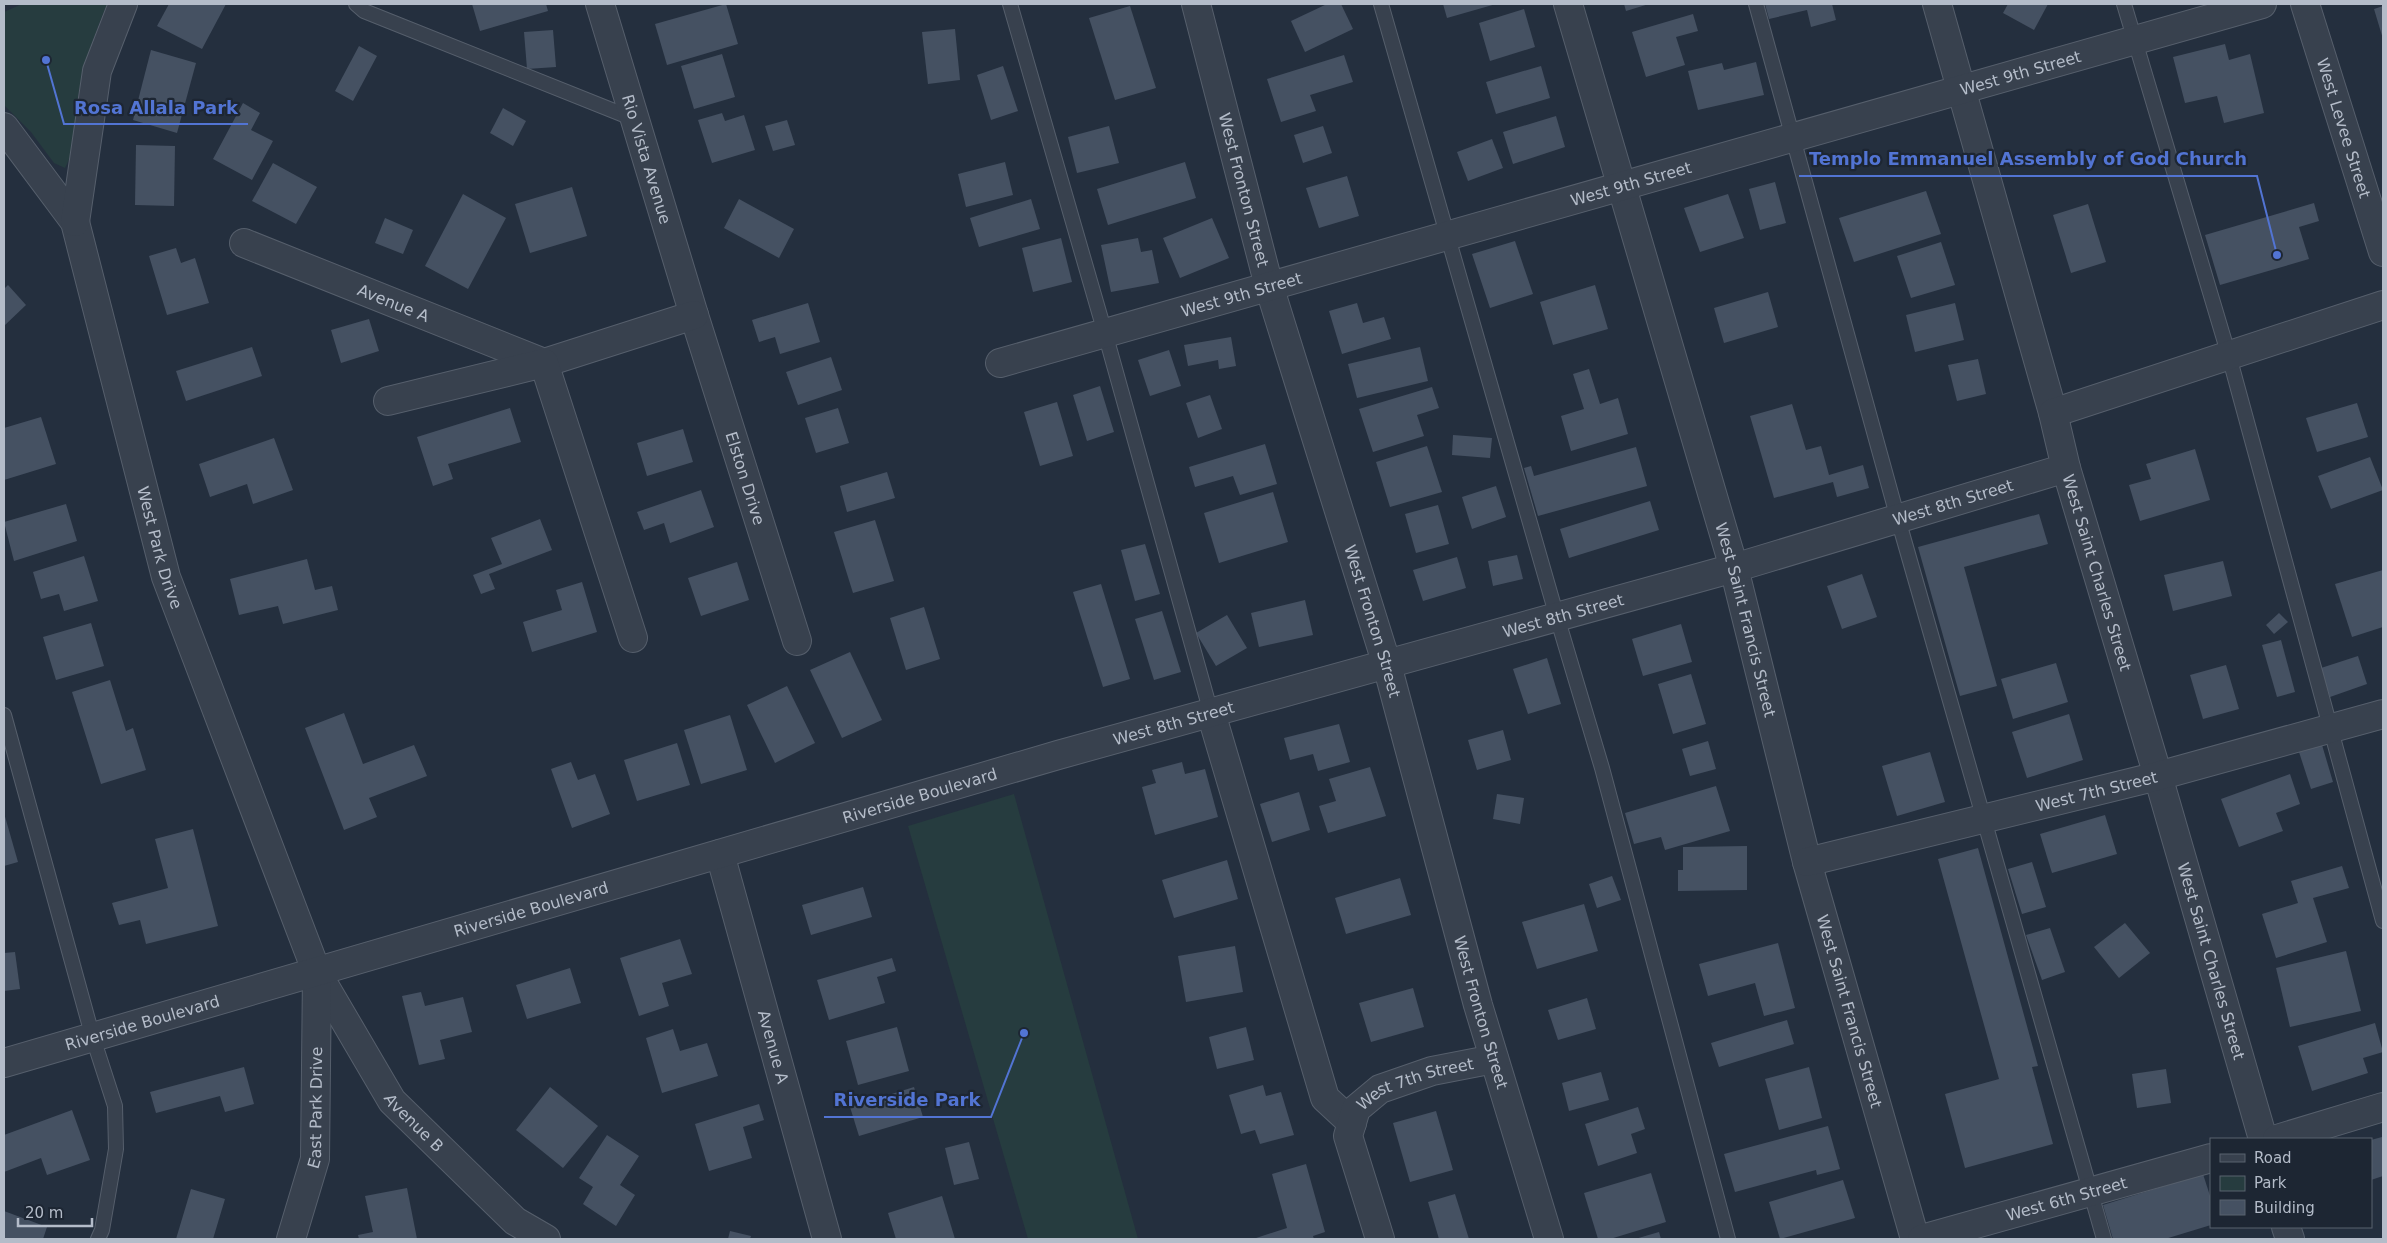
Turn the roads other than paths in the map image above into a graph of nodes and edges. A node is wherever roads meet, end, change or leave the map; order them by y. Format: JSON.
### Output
{"nodes":[{"id":1,"x":123,"y":4,"type":"edge"},
{"id":2,"x":356,"y":4,"type":"edge"},
{"id":3,"x":600,"y":4,"type":"edge"},
{"id":4,"x":1010,"y":4,"type":"edge"},
{"id":5,"x":1196,"y":4,"type":"edge"},
{"id":6,"x":1381,"y":4,"type":"edge"},
{"id":7,"x":1568,"y":4,"type":"edge"},
{"id":8,"x":1756,"y":4,"type":"edge"},
{"id":9,"x":1937,"y":4,"type":"edge"},
{"id":10,"x":2124,"y":4,"type":"edge"},
{"id":11,"x":2262,"y":4,"type":"edge"},
{"id":12,"x":2305,"y":4,"type":"edge"},
{"id":13,"x":2134,"y":40,"type":"junction"},
{"id":14,"x":1962,"y":89,"type":"junction"},
{"id":15,"x":635,"y":119,"type":"junction"},
{"id":16,"x":4,"y":127,"type":"edge"},
{"id":17,"x":1793,"y":136,"type":"junction"},
{"id":18,"x":1622,"y":184,"type":"junction"},
{"id":19,"x":75,"y":222,"type":"junction"},
{"id":20,"x":1447,"y":234,"type":"junction"},
{"id":21,"x":244,"y":243,"type":"dead end"},
{"id":22,"x":2383,"y":252,"type":"edge"},
{"id":23,"x":1269,"y":286,"type":"junction"},
{"id":24,"x":2383,"y":305,"type":"edge"},
{"id":25,"x":694,"y":315,"type":"junction"},
{"id":26,"x":1105,"y":333,"type":"junction"},
{"id":27,"x":2229,"y":356,"type":"junction"},
{"id":28,"x":1000,"y":362,"type":"dead end"},
{"id":29,"x":544,"y":363,"type":"junction"},
{"id":30,"x":388,"y":401,"type":"dead end"},
{"id":31,"x":2053,"y":414,"type":"junction"},
{"id":32,"x":2066,"y":468,"type":"junction"},
{"id":33,"x":1898,"y":519,"type":"junction"},
{"id":34,"x":1734,"y":568,"type":"junction"},
{"id":35,"x":1557,"y":617,"type":"junction"},
{"id":36,"x":633,"y":638,"type":"dead end"},
{"id":37,"x":797,"y":641,"type":"dead end"},
{"id":38,"x":1387,"y":665,"type":"junction"},
{"id":39,"x":1211,"y":713,"type":"junction"},
{"id":40,"x":2383,"y":714,"type":"edge"},
{"id":41,"x":4,"y":715,"type":"edge"},
{"id":42,"x":2329,"y":729,"type":"junction"},
{"id":43,"x":1058,"y":755,"type":"joint"},
{"id":44,"x":2158,"y":776,"type":"junction"},
{"id":45,"x":1983,"y":819,"type":"junction"},
{"id":46,"x":720,"y":854,"type":"junction"},
{"id":47,"x":1807,"y":862,"type":"junction"},
{"id":48,"x":2383,"y":921,"type":"edge"},
{"id":49,"x":317,"y":973,"type":"junction"},
{"id":50,"x":93,"y":1038,"type":"junction"},
{"id":51,"x":1494,"y":1059,"type":"junction"},
{"id":52,"x":4,"y":1063,"type":"edge"},
{"id":53,"x":2383,"y":1107,"type":"edge"},
{"id":54,"x":1352,"y":1123,"type":"junction"},
{"id":55,"x":2263,"y":1138,"type":"edge"},
{"id":56,"x":2280,"y":1138,"type":"edge"},
{"id":57,"x":2210,"y":1158,"type":"edge"},
{"id":58,"x":2090,"y":1192,"type":"junction"},
{"id":59,"x":98,"y":1239,"type":"edge"},
{"id":60,"x":291,"y":1239,"type":"edge"},
{"id":61,"x":546,"y":1239,"type":"edge"},
{"id":62,"x":828,"y":1239,"type":"edge"},
{"id":63,"x":1380,"y":1239,"type":"edge"},
{"id":64,"x":1549,"y":1239,"type":"edge"},
{"id":65,"x":1728,"y":1239,"type":"edge"},
{"id":66,"x":1915,"y":1239,"type":"edge"},
{"id":67,"x":1922,"y":1239,"type":"edge"},
{"id":68,"x":2104,"y":1239,"type":"edge"}],
"edges":[{"from":1,"to":19,"type":"street"},
{"from":2,"to":15,"type":"lane"},
{"from":3,"to":15,"type":"street","name":"Rio Vista Avenue"},
{"from":4,"to":26,"type":"lane"},
{"from":5,"to":23,"type":"street","name":"West Fronton Street"},
{"from":6,"to":20,"type":"lane"},
{"from":7,"to":18,"type":"street","name":"West Saint Francis Street"},
{"from":8,"to":17,"type":"lane"},
{"from":9,"to":14,"type":"street","name":"West Saint Charles Street"},
{"from":10,"to":13,"type":"lane"},
{"from":11,"to":13,"type":"street","name":"West 9th Street"},
{"from":12,"to":22,"type":"street","name":"West Levee Street"},
{"from":13,"to":14,"type":"street","name":"West 9th Street"},
{"from":13,"to":27,"type":"lane"},
{"from":14,"to":17,"type":"street","name":"West 9th Street"},
{"from":14,"to":31,"type":"street","name":"West Saint Charles Street"},
{"from":15,"to":25,"type":"street","name":"Rio Vista Avenue"},
{"from":16,"to":19,"type":"street","name":"West Park Drive"},
{"from":17,"to":18,"type":"street","name":"West 9th Street"},
{"from":17,"to":33,"type":"lane"},
{"from":18,"to":20,"type":"street","name":"West 9th Street"},
{"from":18,"to":34,"type":"street","name":"West Saint Francis Street"},
{"from":19,"to":49,"type":"street","name":"West Park Drive"},
{"from":20,"to":23,"type":"street","name":"West 9th Street"},
{"from":20,"to":35,"type":"lane"},
{"from":21,"to":29,"type":"street","name":"Avenue A"},
{"from":23,"to":26,"type":"street","name":"West 9th Street"},
{"from":23,"to":38,"type":"street","name":"West Fronton Street"},
{"from":24,"to":27,"type":"street"},
{"from":25,"to":29,"type":"street"},
{"from":25,"to":37,"type":"street","name":"Elston Drive"},
{"from":26,"to":28,"type":"street","name":"West 9th Street"},
{"from":26,"to":39,"type":"lane"},
{"from":27,"to":31,"type":"street"},
{"from":27,"to":42,"type":"lane"},
{"from":29,"to":30,"type":"street"},
{"from":29,"to":36,"type":"street"},
{"from":31,"to":32,"type":"street","name":"West Saint Charles Street"},
{"from":32,"to":33,"type":"street","name":"West 8th Street"},
{"from":32,"to":44,"type":"street","name":"West Saint Charles Street"},
{"from":33,"to":34,"type":"street","name":"West 8th Street"},
{"from":33,"to":45,"type":"lane"},
{"from":34,"to":35,"type":"street","name":"West 8th Street"},
{"from":34,"to":47,"type":"street","name":"West Saint Francis Street"},
{"from":35,"to":38,"type":"street","name":"West 8th Street"},
{"from":35,"to":65,"type":"lane"},
{"from":38,"to":39,"type":"street","name":"West 8th Street"},
{"from":38,"to":51,"type":"street","name":"West Fronton Street"},
{"from":39,"to":43,"type":"street","name":"West 8th Street"},
{"from":39,"to":54,"type":"street"},
{"from":40,"to":42,"type":"street","name":"West 7th Street"},
{"from":41,"to":50,"type":"lane"},
{"from":42,"to":44,"type":"street","name":"West 7th Street"},
{"from":42,"to":48,"type":"lane"},
{"from":43,"to":46,"type":"street","name":"Riverside Boulevard"},
{"from":44,"to":45,"type":"street","name":"West 7th Street"},
{"from":44,"to":55,"type":"street","name":"West Saint Charles Street"},
{"from":45,"to":47,"type":"street","name":"West 7th Street"},
{"from":45,"to":58,"type":"lane"},
{"from":46,"to":49,"type":"street","name":"Riverside Boulevard"},
{"from":46,"to":62,"type":"street","name":"Avenue A"},
{"from":47,"to":66,"type":"street","name":"West Saint Francis Street"},
{"from":49,"to":50,"type":"street","name":"Riverside Boulevard"},
{"from":49,"to":60,"type":"street","name":"East Park Drive"},
{"from":49,"to":61,"type":"street","name":"Avenue B"},
{"from":50,"to":52,"type":"street","name":"Riverside Boulevard"},
{"from":50,"to":59,"type":"lane"},
{"from":51,"to":54,"type":"street","name":"West 7th Street"},
{"from":51,"to":64,"type":"street","name":"West Fronton Street"},
{"from":53,"to":56,"type":"street"},
{"from":54,"to":63,"type":"street","name":"West 7th Street"},
{"from":57,"to":58,"type":"street","name":"West 6th Street"},
{"from":58,"to":67,"type":"street","name":"West 6th Street"},
{"from":58,"to":68,"type":"lane"}]}
